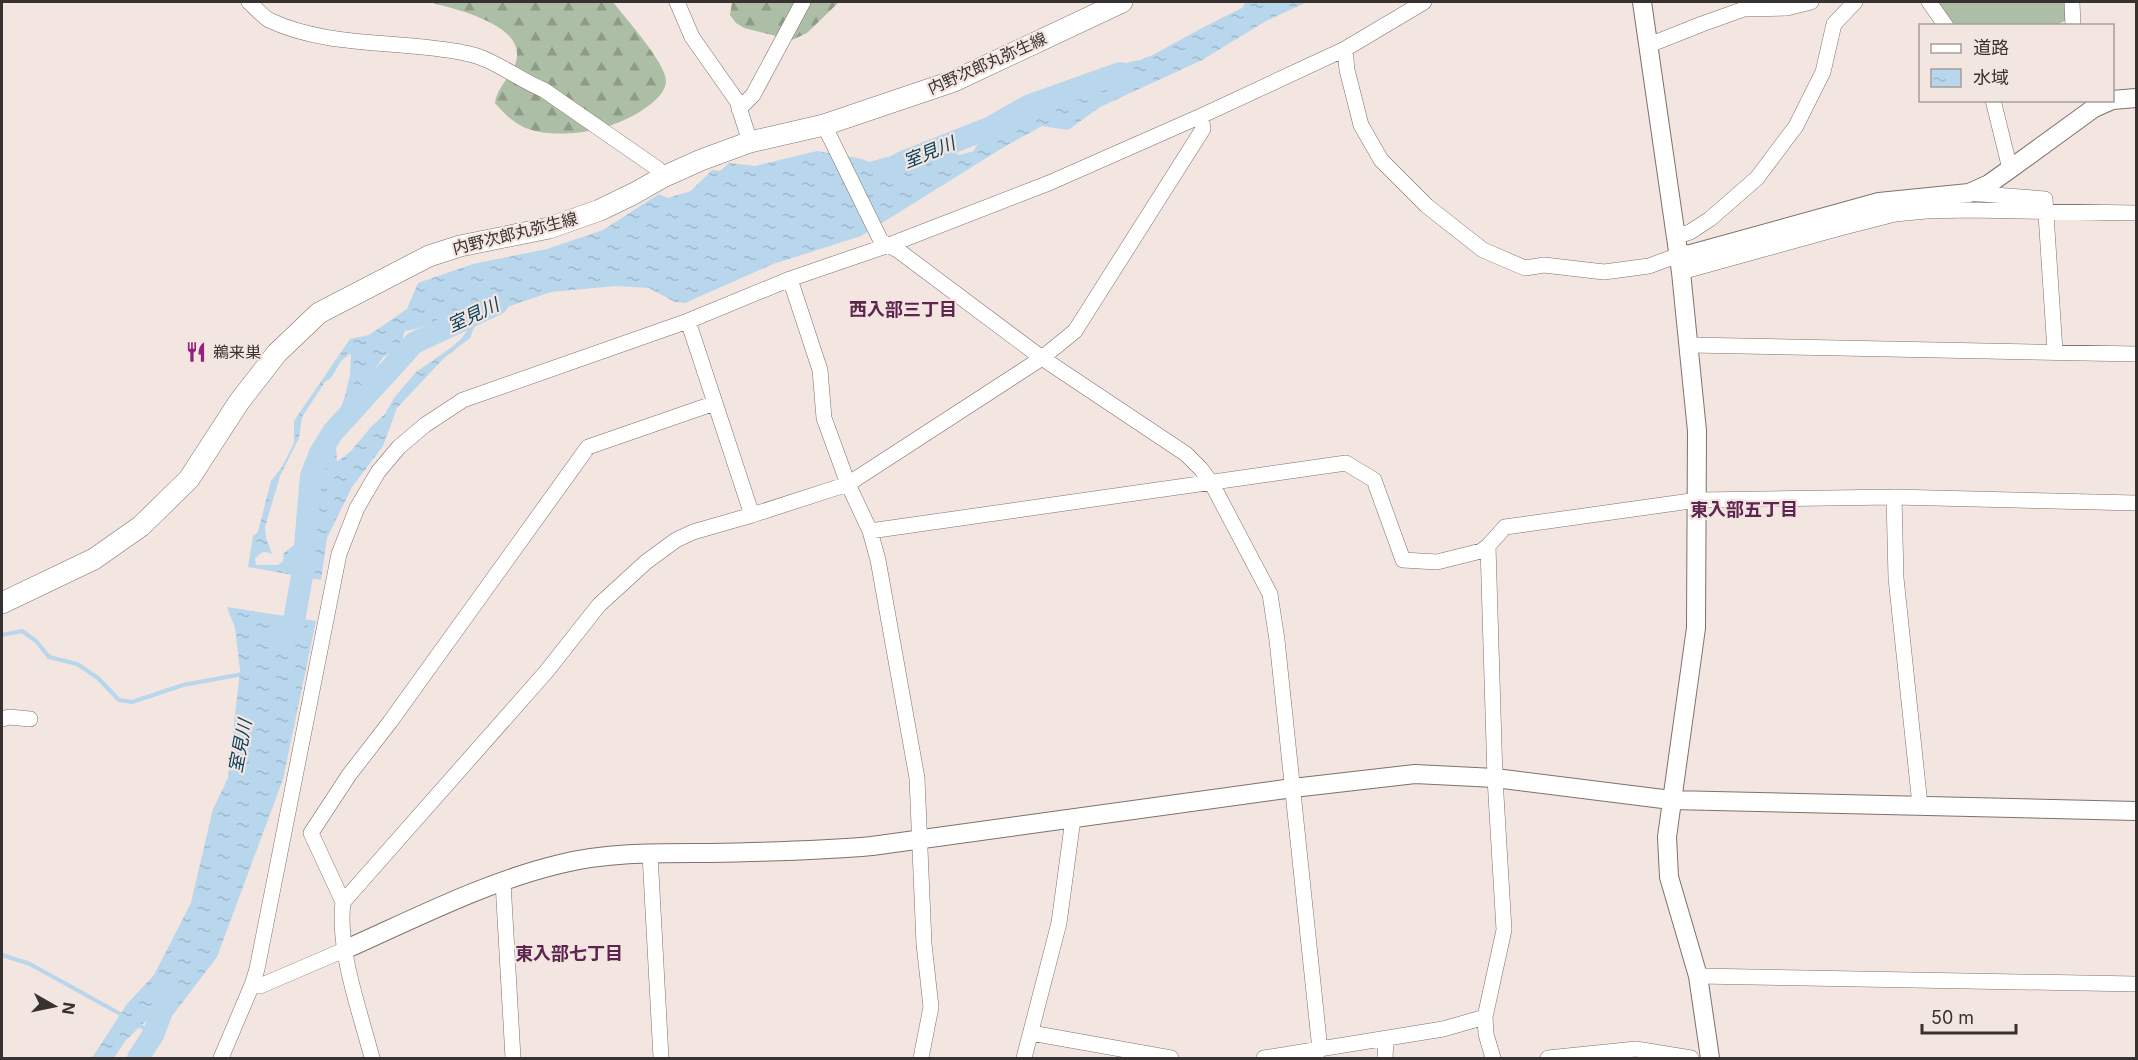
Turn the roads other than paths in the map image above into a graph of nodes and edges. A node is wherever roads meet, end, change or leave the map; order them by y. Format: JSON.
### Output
{"nodes":[{"id":1,"x":249,"y":2,"type":"edge"},
{"id":2,"x":677,"y":2,"type":"edge"},
{"id":3,"x":803,"y":2,"type":"edge"},
{"id":4,"x":1122,"y":2,"type":"edge"},
{"id":5,"x":1424,"y":2,"type":"edge"},
{"id":6,"x":1642,"y":2,"type":"edge"},
{"id":7,"x":1811,"y":2,"type":"edge"},
{"id":8,"x":1855,"y":2,"type":"edge"},
{"id":9,"x":1929,"y":2,"type":"edge"},
{"id":10,"x":2072,"y":2,"type":"edge"},
{"id":11,"x":1787,"y":5,"type":"edge"},
{"id":12,"x":1945,"y":24,"type":"edge"},
{"id":13,"x":2071,"y":24,"type":"edge"},
{"id":14,"x":1649,"y":45,"type":"junction"},
{"id":15,"x":1345,"y":49,"type":"junction"},
{"id":16,"x":2136,"y":98,"type":"edge"},
{"id":17,"x":2114,"y":100,"type":"edge"},
{"id":18,"x":1993,"y":102,"type":"edge"},
{"id":19,"x":2091,"y":105,"type":"edge"},
{"id":20,"x":740,"y":109,"type":"junction"},
{"id":21,"x":1201,"y":116,"type":"junction"},
{"id":22,"x":826,"y":129,"type":"junction"},
{"id":23,"x":750,"y":142,"type":"junction"},
{"id":24,"x":2010,"y":169,"type":"junction"},
{"id":25,"x":663,"y":177,"type":"junction"},
{"id":26,"x":1969,"y":193,"type":"junction"},
{"id":27,"x":2047,"y":210,"type":"junction"},
{"id":28,"x":2136,"y":213,"type":"edge"},
{"id":29,"x":1677,"y":236,"type":"junction"},
{"id":30,"x":885,"y":243,"type":"junction"},
{"id":31,"x":1680,"y":263,"type":"junction"},
{"id":32,"x":790,"y":279,"type":"junction"},
{"id":33,"x":688,"y":321,"type":"junction"},
{"id":34,"x":1690,"y":345,"type":"junction"},
{"id":35,"x":2055,"y":351,"type":"junction"},
{"id":36,"x":2136,"y":354,"type":"edge"},
{"id":37,"x":1042,"y":358,"type":"junction"},
{"id":38,"x":715,"y":403,"type":"junction"},
{"id":39,"x":848,"y":484,"type":"junction"},
{"id":40,"x":1212,"y":484,"type":"junction"},
{"id":41,"x":1894,"y":497,"type":"junction"},
{"id":42,"x":1698,"y":500,"type":"junction"},
{"id":43,"x":2136,"y":503,"type":"edge"},
{"id":44,"x":752,"y":515,"type":"junction"},
{"id":45,"x":870,"y":531,"type":"junction"},
{"id":46,"x":1488,"y":546,"type":"junction"},
{"id":47,"x":2,"y":603,"type":"edge"},
{"id":48,"x":2,"y":719,"type":"edge"},
{"id":49,"x":30,"y":719,"type":"dead end"},
{"id":50,"x":1495,"y":778,"type":"junction"},
{"id":51,"x":1293,"y":788,"type":"junction"},
{"id":52,"x":1671,"y":800,"type":"junction"},
{"id":53,"x":1920,"y":805,"type":"junction"},
{"id":54,"x":2136,"y":811,"type":"edge"},
{"id":55,"x":1073,"y":819,"type":"junction"},
{"id":56,"x":920,"y":840,"type":"junction"},
{"id":57,"x":650,"y":854,"type":"junction"},
{"id":58,"x":503,"y":882,"type":"junction"},
{"id":59,"x":343,"y":902,"type":"junction"},
{"id":60,"x":344,"y":950,"type":"junction"},
{"id":61,"x":1698,"y":976,"type":"junction"},
{"id":62,"x":2136,"y":984,"type":"edge"},
{"id":63,"x":252,"y":985,"type":"junction"},
{"id":64,"x":1485,"y":1017,"type":"junction"},
{"id":65,"x":1030,"y":1033,"type":"junction"},
{"id":66,"x":1386,"y":1039,"type":"junction"},
{"id":67,"x":1320,"y":1050,"type":"junction"},
{"id":68,"x":221,"y":1059,"type":"edge"},
{"id":69,"x":372,"y":1059,"type":"edge"},
{"id":70,"x":513,"y":1059,"type":"edge"},
{"id":71,"x":661,"y":1059,"type":"edge"},
{"id":72,"x":921,"y":1059,"type":"edge"},
{"id":73,"x":1024,"y":1059,"type":"edge"},
{"id":74,"x":1171,"y":1059,"type":"edge"},
{"id":75,"x":1264,"y":1059,"type":"edge"},
{"id":76,"x":1385,"y":1059,"type":"edge"},
{"id":77,"x":1493,"y":1059,"type":"edge"},
{"id":78,"x":1548,"y":1059,"type":"edge"},
{"id":79,"x":1691,"y":1059,"type":"edge"},
{"id":80,"x":1710,"y":1059,"type":"edge"}],
"edges":[{"from":1,"to":25,"type":"street"},
{"from":2,"to":20,"type":"street"},
{"from":3,"to":20,"type":"street"},
{"from":4,"to":22,"type":"main road","name":"内野次郎丸弥生線"},
{"from":5,"to":15,"type":"street"},
{"from":6,"to":14,"type":"street"},
{"from":7,"to":11,"type":"street"},
{"from":8,"to":29,"type":"street"},
{"from":9,"to":12,"type":"street"},
{"from":10,"to":13,"type":"street"},
{"from":11,"to":14,"type":"street"},
{"from":14,"to":29,"type":"street"},
{"from":15,"to":21,"type":"street"},
{"from":15,"to":31,"type":"street"},
{"from":16,"to":17,"type":"street"},
{"from":18,"to":24,"type":"street"},
{"from":19,"to":24,"type":"street"},
{"from":20,"to":23,"type":"street"},
{"from":21,"to":30,"type":"street"},
{"from":21,"to":37,"type":"street"},
{"from":22,"to":23,"type":"main road","name":"内野次郎丸弥生線"},
{"from":22,"to":30,"type":"street"},
{"from":23,"to":25,"type":"main road","name":"内野次郎丸弥生線"},
{"from":24,"to":26,"type":"street"},
{"from":25,"to":47,"type":"main road","name":"内野次郎丸弥生線"},
{"from":26,"to":27,"type":"street"},
{"from":26,"to":31,"type":"street"},
{"from":27,"to":28,"type":"street"},
{"from":27,"to":31,"type":"street"},
{"from":27,"to":35,"type":"street"},
{"from":29,"to":31,"type":"street"},
{"from":30,"to":32,"type":"street"},
{"from":30,"to":37,"type":"street"},
{"from":31,"to":34,"type":"street"},
{"from":32,"to":33,"type":"street"},
{"from":32,"to":39,"type":"street"},
{"from":33,"to":38,"type":"street"},
{"from":33,"to":63,"type":"street"},
{"from":34,"to":35,"type":"street"},
{"from":34,"to":42,"type":"street"},
{"from":35,"to":36,"type":"street"},
{"from":37,"to":39,"type":"street"},
{"from":37,"to":40,"type":"street"},
{"from":38,"to":44,"type":"street"},
{"from":38,"to":59,"type":"street"},
{"from":39,"to":44,"type":"street"},
{"from":39,"to":45,"type":"street"},
{"from":40,"to":45,"type":"street"},
{"from":40,"to":46,"type":"street"},
{"from":40,"to":51,"type":"street"},
{"from":41,"to":42,"type":"street"},
{"from":41,"to":43,"type":"street"},
{"from":41,"to":53,"type":"street"},
{"from":42,"to":46,"type":"street"},
{"from":42,"to":52,"type":"street"},
{"from":44,"to":59,"type":"street"},
{"from":45,"to":56,"type":"street"},
{"from":46,"to":50,"type":"street"},
{"from":48,"to":49,"type":"street"},
{"from":50,"to":51,"type":"street"},
{"from":50,"to":52,"type":"street"},
{"from":50,"to":64,"type":"street"},
{"from":51,"to":55,"type":"street"},
{"from":51,"to":67,"type":"street"},
{"from":52,"to":53,"type":"street"},
{"from":52,"to":61,"type":"street"},
{"from":53,"to":54,"type":"street"},
{"from":55,"to":56,"type":"street"},
{"from":55,"to":65,"type":"street"},
{"from":56,"to":57,"type":"street"},
{"from":56,"to":72,"type":"street"},
{"from":57,"to":58,"type":"street"},
{"from":57,"to":71,"type":"street"},
{"from":58,"to":60,"type":"street"},
{"from":58,"to":70,"type":"street"},
{"from":59,"to":60,"type":"street"},
{"from":60,"to":63,"type":"street"},
{"from":60,"to":69,"type":"street"},
{"from":61,"to":62,"type":"street"},
{"from":61,"to":80,"type":"street"},
{"from":63,"to":68,"type":"street"},
{"from":64,"to":66,"type":"street"},
{"from":64,"to":77,"type":"street"},
{"from":65,"to":73,"type":"street"},
{"from":65,"to":74,"type":"street"},
{"from":66,"to":67,"type":"street"},
{"from":66,"to":76,"type":"street"},
{"from":67,"to":75,"type":"street"},
{"from":78,"to":79,"type":"street"}]}
